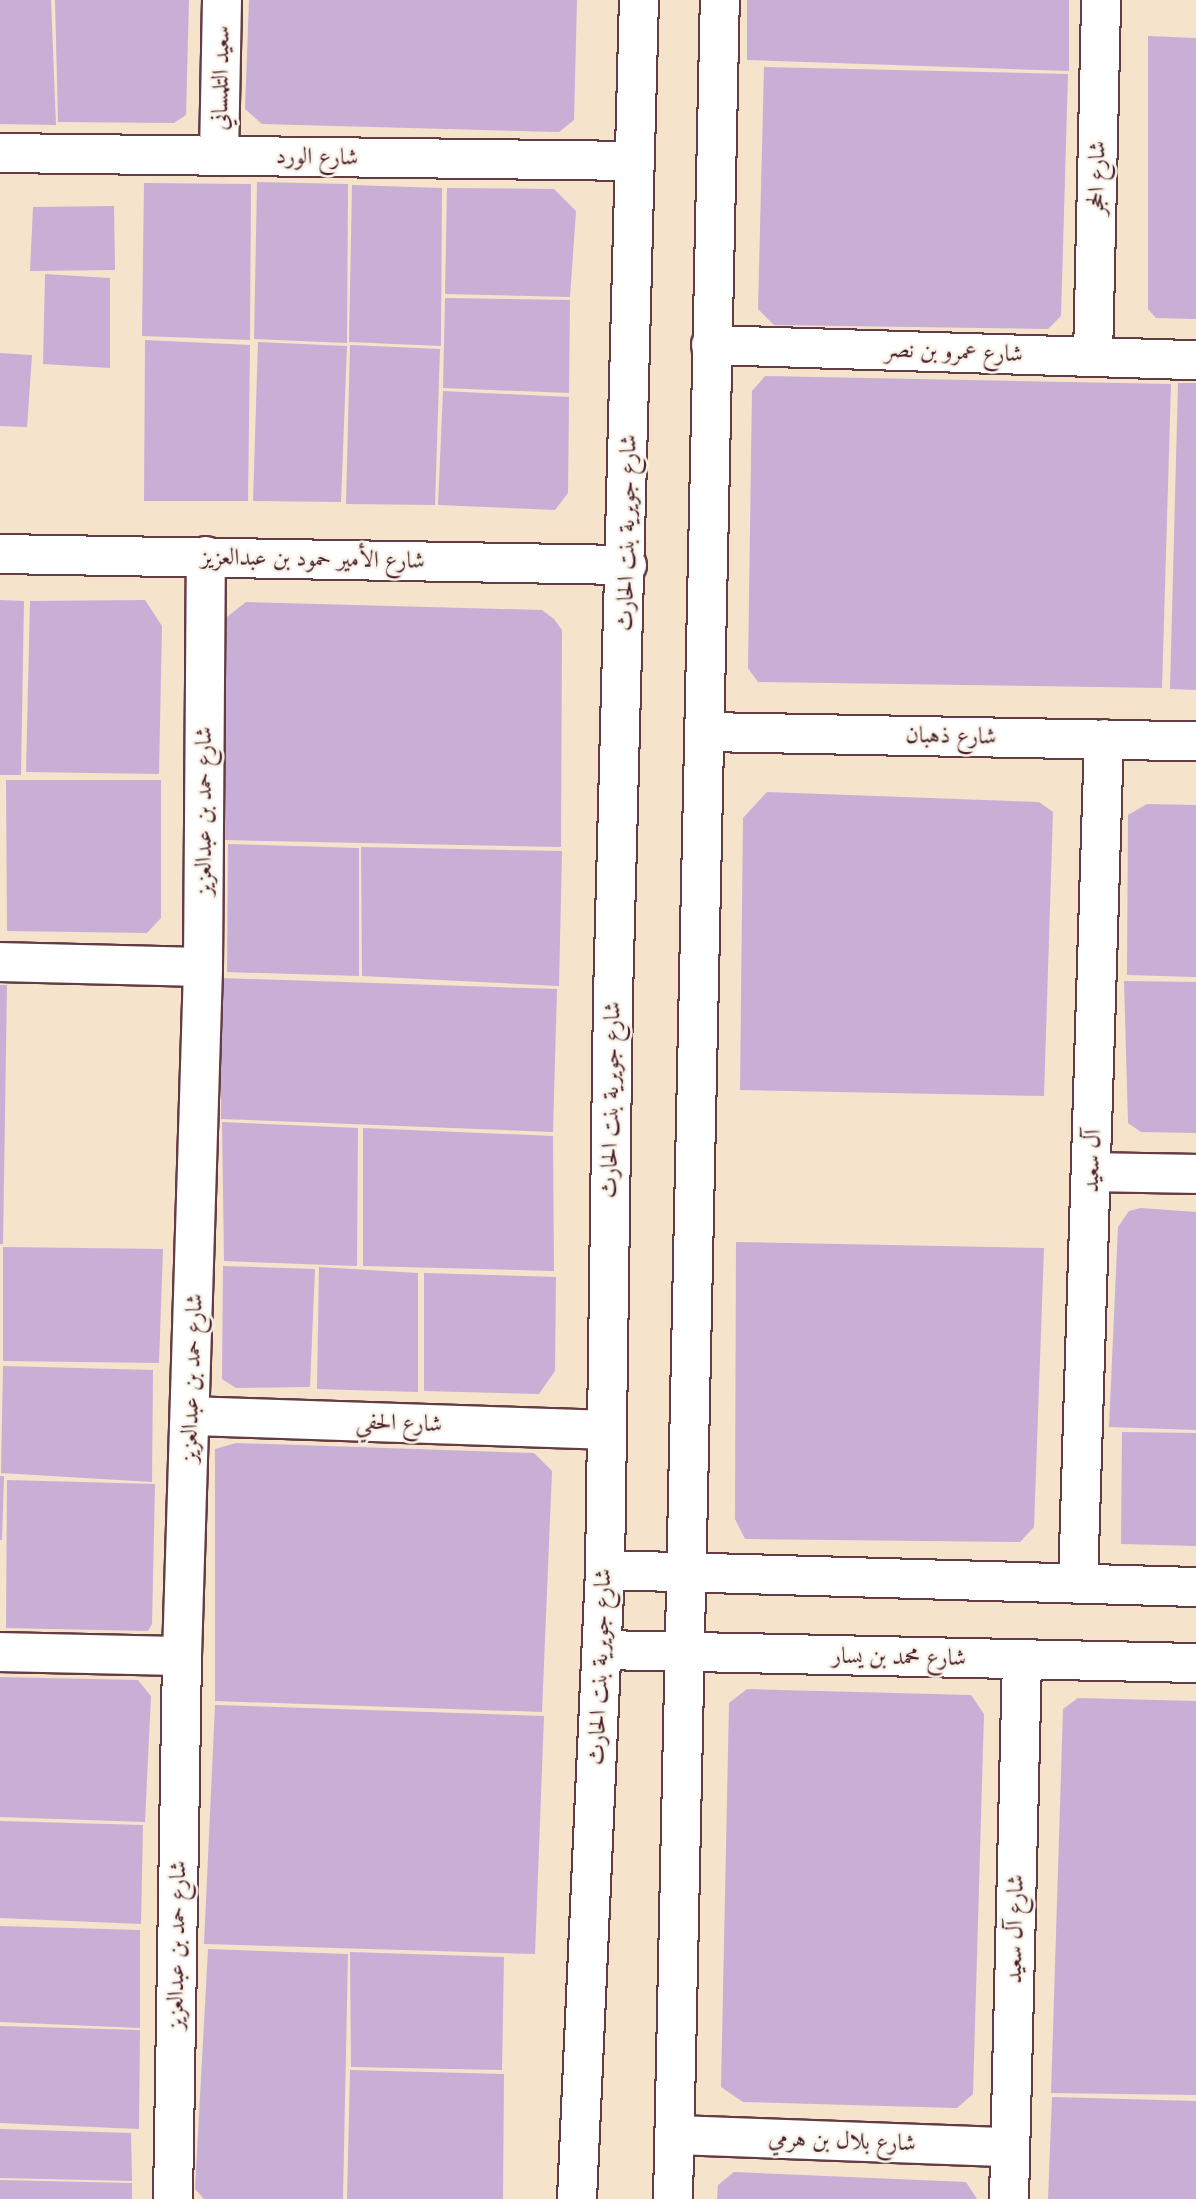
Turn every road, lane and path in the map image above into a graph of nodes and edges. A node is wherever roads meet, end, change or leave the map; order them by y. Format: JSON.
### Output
{"nodes":[{"id":1,"x":222,"y":0,"type":"edge"},
{"id":2,"x":639,"y":0,"type":"edge"},
{"id":3,"x":720,"y":0,"type":"edge"},
{"id":4,"x":1101,"y":0,"type":"edge"},
{"id":5,"x":0,"y":153,"type":"edge"},
{"id":6,"x":219,"y":156,"type":"junction"},
{"id":7,"x":634,"y":161,"type":"junction"},
{"id":8,"x":712,"y":345,"type":"junction"},
{"id":9,"x":1093,"y":357,"type":"junction"},
{"id":10,"x":1196,"y":360,"type":"edge"},
{"id":11,"x":0,"y":554,"type":"edge"},
{"id":12,"x":206,"y":556,"type":"junction"},
{"id":13,"x":627,"y":565,"type":"junction"},
{"id":14,"x":706,"y":732,"type":"junction"},
{"id":15,"x":1104,"y":739,"type":"junction"},
{"id":16,"x":1196,"y":741,"type":"edge"},
{"id":17,"x":0,"y":962,"type":"edge"},
{"id":18,"x":203,"y":967,"type":"junction"},
{"id":19,"x":1092,"y":1172,"type":"junction"},
{"id":20,"x":1196,"y":1174,"type":"edge"},
{"id":21,"x":191,"y":1416,"type":"junction"},
{"id":22,"x":606,"y":1430,"type":"junction"},
{"id":23,"x":605,"y":1570,"type":"junction"},
{"id":24,"x":684,"y":1572,"type":"junction"},
{"id":25,"x":788,"y":1575,"type":"junction"},
{"id":26,"x":1078,"y":1583,"type":"junction"},
{"id":27,"x":1196,"y":1587,"type":"edge"},
{"id":28,"x":603,"y":1650,"type":"junction"},
{"id":29,"x":0,"y":1652,"type":"edge"},
{"id":30,"x":683,"y":1654,"type":"junction"},
{"id":31,"x":787,"y":1655,"type":"junction"},
{"id":32,"x":183,"y":1656,"type":"junction"},
{"id":33,"x":1022,"y":1659,"type":"junction"},
{"id":34,"x":1196,"y":1663,"type":"edge"},
{"id":35,"x":680,"y":1800,"type":"junction"},
{"id":36,"x":595,"y":1801,"type":"junction"},
{"id":37,"x":675,"y":2135,"type":"junction"},
{"id":38,"x":1010,"y":2147,"type":"junction"},
{"id":39,"x":173,"y":2199,"type":"edge"},
{"id":40,"x":577,"y":2199,"type":"edge"},
{"id":41,"x":673,"y":2199,"type":"edge"},
{"id":42,"x":1009,"y":2199,"type":"edge"}],
"edges":[{"from":1,"to":6,"type":"street","name":"سعيد التلمساني"},
{"from":2,"to":7,"type":"street","name":"شارع جويرية بنت الحارث"},
{"from":3,"to":8,"type":"street"},
{"from":4,"to":9,"type":"street","name":"شارع الحجر"},
{"from":5,"to":6,"type":"street","name":"شارع الورد"},
{"from":6,"to":7,"type":"street","name":"شارع الورد"},
{"from":7,"to":13,"type":"street","name":"شارع جويرية بنت الحارث"},
{"from":8,"to":9,"type":"street","name":"شارع عمرو بن نصر"},
{"from":8,"to":14,"type":"street"},
{"from":9,"to":10,"type":"street","name":"شارع عمرو بن نصر"},
{"from":11,"to":12,"type":"street","name":"شارع الأمير حمود بن عبدالعزيز"},
{"from":12,"to":13,"type":"street","name":"شارع الأمير حمود بن عبدالعزيز"},
{"from":12,"to":18,"type":"street","name":"شارع حمد بن عبدالعزيز"},
{"from":13,"to":22,"type":"street","name":"شارع جويرية بنت الحارث"},
{"from":14,"to":15,"type":"street","name":"شارع ذهبان"},
{"from":14,"to":24,"type":"street"},
{"from":15,"to":16,"type":"street","name":"شارع ذهبان"},
{"from":15,"to":19,"type":"street","name":"آل سعيد"},
{"from":17,"to":18,"type":"street"},
{"from":18,"to":21,"type":"street","name":"شارع حمد بن عبدالعزيز"},
{"from":19,"to":20,"type":"street"},
{"from":19,"to":26,"type":"street","name":"آل سعيد"},
{"from":21,"to":22,"type":"street","name":"شارع الحفي"},
{"from":21,"to":32,"type":"street","name":"شارع حمد بن عبدالعزيز"},
{"from":22,"to":23,"type":"street","name":"شارع جويرية بنت الحارث"},
{"from":23,"to":24,"type":"street"},
{"from":23,"to":28,"type":"street","name":"شارع جويرية بنت الحارث"},
{"from":24,"to":25,"type":"street"},
{"from":24,"to":30,"type":"street"},
{"from":25,"to":26,"type":"street"},
{"from":25,"to":31,"type":"street"},
{"from":26,"to":27,"type":"street"},
{"from":28,"to":30,"type":"street","name":"شارع محمد بن يسار"},
{"from":28,"to":36,"type":"street","name":"شارع جويرية بنت الحارث"},
{"from":29,"to":32,"type":"street"},
{"from":30,"to":31,"type":"street","name":"شارع محمد بن يسار"},
{"from":30,"to":35,"type":"street"},
{"from":31,"to":33,"type":"street","name":"شارع محمد بن يسار"},
{"from":32,"to":39,"type":"street","name":"شارع حمد بن عبدالعزيز"},
{"from":33,"to":34,"type":"street","name":"شارع محمد بن يسار"},
{"from":33,"to":38,"type":"street","name":"شارع آل سعيد"},
{"from":35,"to":36,"type":"street"},
{"from":35,"to":37,"type":"street"},
{"from":36,"to":40,"type":"street","name":"شارع جويرية بنت الحارث"},
{"from":37,"to":38,"type":"street","name":"شارع بلال بن هرمي"},
{"from":37,"to":41,"type":"street"},
{"from":38,"to":42,"type":"street","name":"شارع آل سعيد"}]}
